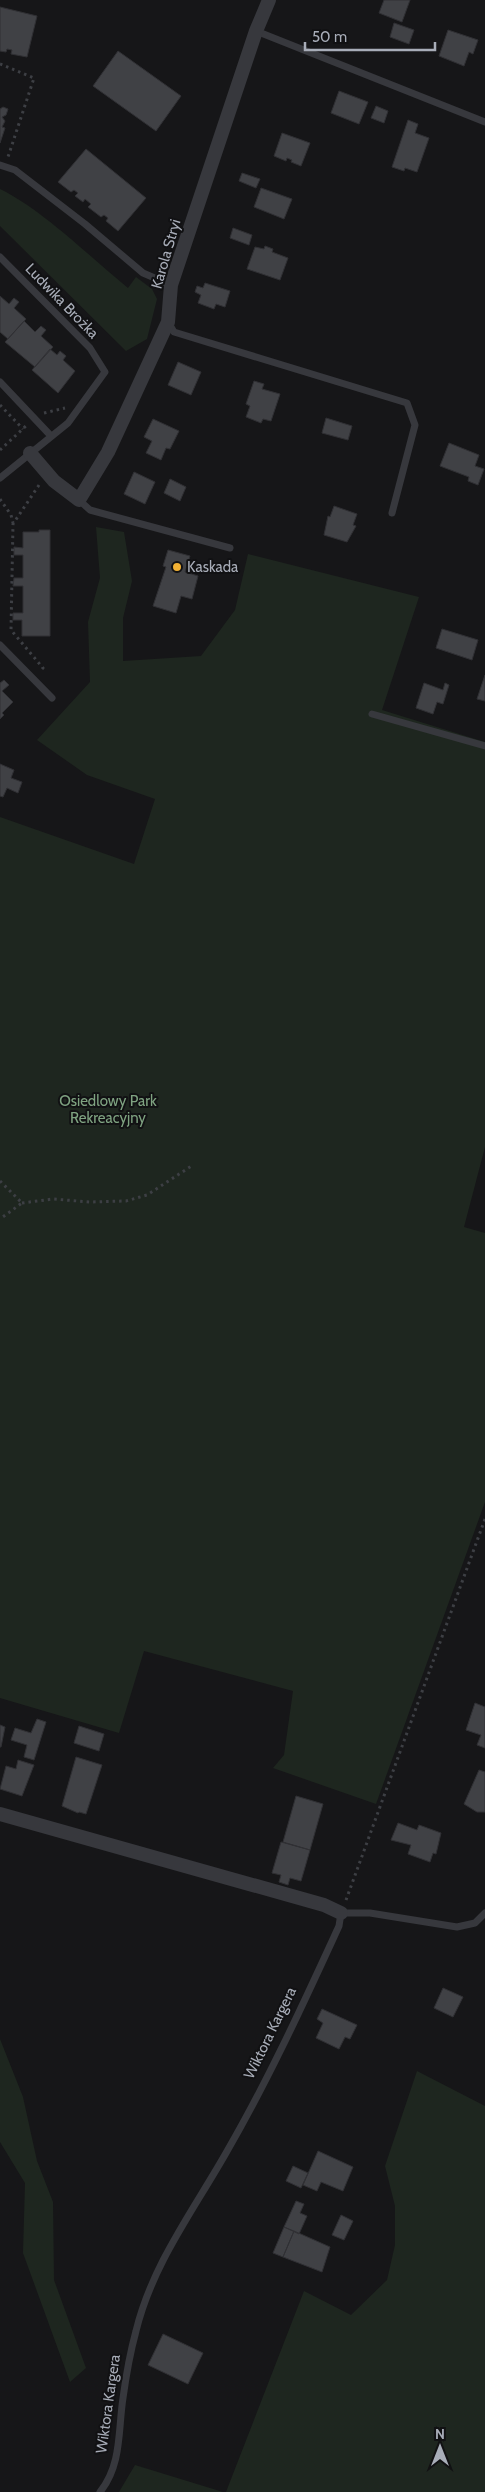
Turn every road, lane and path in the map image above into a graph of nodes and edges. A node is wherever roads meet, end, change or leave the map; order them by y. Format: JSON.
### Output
{"nodes":[{"id":1,"x":269,"y":0,"type":"edge"},
{"id":2,"x":256,"y":31,"type":"junction"},
{"id":3,"x":0,"y":64,"type":"edge"},
{"id":4,"x":485,"y":122,"type":"edge"},
{"id":5,"x":8,"y":156,"type":"dead end"},
{"id":6,"x":0,"y":164,"type":"edge"},
{"id":7,"x":0,"y":257,"type":"edge"},
{"id":8,"x":172,"y":285,"type":"junction"},
{"id":9,"x":168,"y":322,"type":"junction"},
{"id":10,"x":0,"y":382,"type":"edge"},
{"id":11,"x":0,"y":405,"type":"edge"},
{"id":12,"x":70,"y":407,"type":"dead end"},
{"id":13,"x":34,"y":419,"type":"junction"},
{"id":14,"x":23,"y":429,"type":"junction"},
{"id":15,"x":51,"y":436,"type":"junction"},
{"id":16,"x":0,"y":450,"type":"edge"},
{"id":17,"x":30,"y":453,"type":"junction"},
{"id":18,"x":47,"y":473,"type":"junction"},
{"id":19,"x":0,"y":478,"type":"edge"},
{"id":20,"x":0,"y":499,"type":"edge"},
{"id":21,"x":79,"y":500,"type":"junction"},
{"id":22,"x":4,"y":504,"type":"junction"},
{"id":23,"x":0,"y":507,"type":"edge"},
{"id":24,"x":392,"y":513,"type":"dead end"},
{"id":25,"x":13,"y":524,"type":"junction"},
{"id":26,"x":230,"y":548,"type":"dead end"},
{"id":27,"x":0,"y":645,"type":"edge"},
{"id":28,"x":33,"y":678,"type":"junction"},
{"id":29,"x":52,"y":698,"type":"dead end"},
{"id":30,"x":372,"y":714,"type":"dead end"},
{"id":31,"x":485,"y":746,"type":"edge"},
{"id":32,"x":193,"y":1165,"type":"dead end"},
{"id":33,"x":0,"y":1181,"type":"edge"},
{"id":34,"x":22,"y":1204,"type":"junction"},
{"id":35,"x":0,"y":1219,"type":"edge"},
{"id":36,"x":485,"y":1519,"type":"edge"},
{"id":37,"x":0,"y":1814,"type":"edge"},
{"id":38,"x":341,"y":1912,"type":"junction"},
{"id":39,"x":485,"y":1913,"type":"edge"},
{"id":40,"x":100,"y":2492,"type":"edge"}],
"edges":[{"from":1,"to":2,"type":"street","name":"Karola Stryi"},
{"from":2,"to":4,"type":"lane"},
{"from":2,"to":8,"type":"street","name":"Karola Stryi"},
{"from":3,"to":5,"type":"path"},
{"from":6,"to":8,"type":"lane"},
{"from":7,"to":15,"type":"lane","name":"Ludwika Brożka"},
{"from":8,"to":9,"type":"street","name":"Karola Stryi"},
{"from":9,"to":21,"type":"street","name":"Karola Stryi"},
{"from":9,"to":24,"type":"lane"},
{"from":10,"to":13,"type":"lane"},
{"from":11,"to":14,"type":"path"},
{"from":12,"to":13,"type":"path"},
{"from":13,"to":14,"type":"path"},
{"from":13,"to":15,"type":"lane"},
{"from":14,"to":16,"type":"path"},
{"from":15,"to":17,"type":"lane","name":"Ludwika Brożka"},
{"from":17,"to":18,"type":"street"},
{"from":17,"to":19,"type":"lane","name":"Ludwika Brożka"},
{"from":18,"to":21,"type":"street"},
{"from":18,"to":25,"type":"path"},
{"from":20,"to":22,"type":"path"},
{"from":21,"to":26,"type":"lane"},
{"from":22,"to":23,"type":"path"},
{"from":22,"to":25,"type":"path"},
{"from":25,"to":28,"type":"path"},
{"from":27,"to":28,"type":"lane"},
{"from":28,"to":29,"type":"lane"},
{"from":30,"to":31,"type":"lane"},
{"from":32,"to":34,"type":"path"},
{"from":33,"to":34,"type":"path"},
{"from":34,"to":35,"type":"path"},
{"from":36,"to":38,"type":"path"},
{"from":37,"to":38,"type":"street"},
{"from":38,"to":39,"type":"lane"},
{"from":38,"to":40,"type":"lane","name":"Wiktora Kargera"}]}
